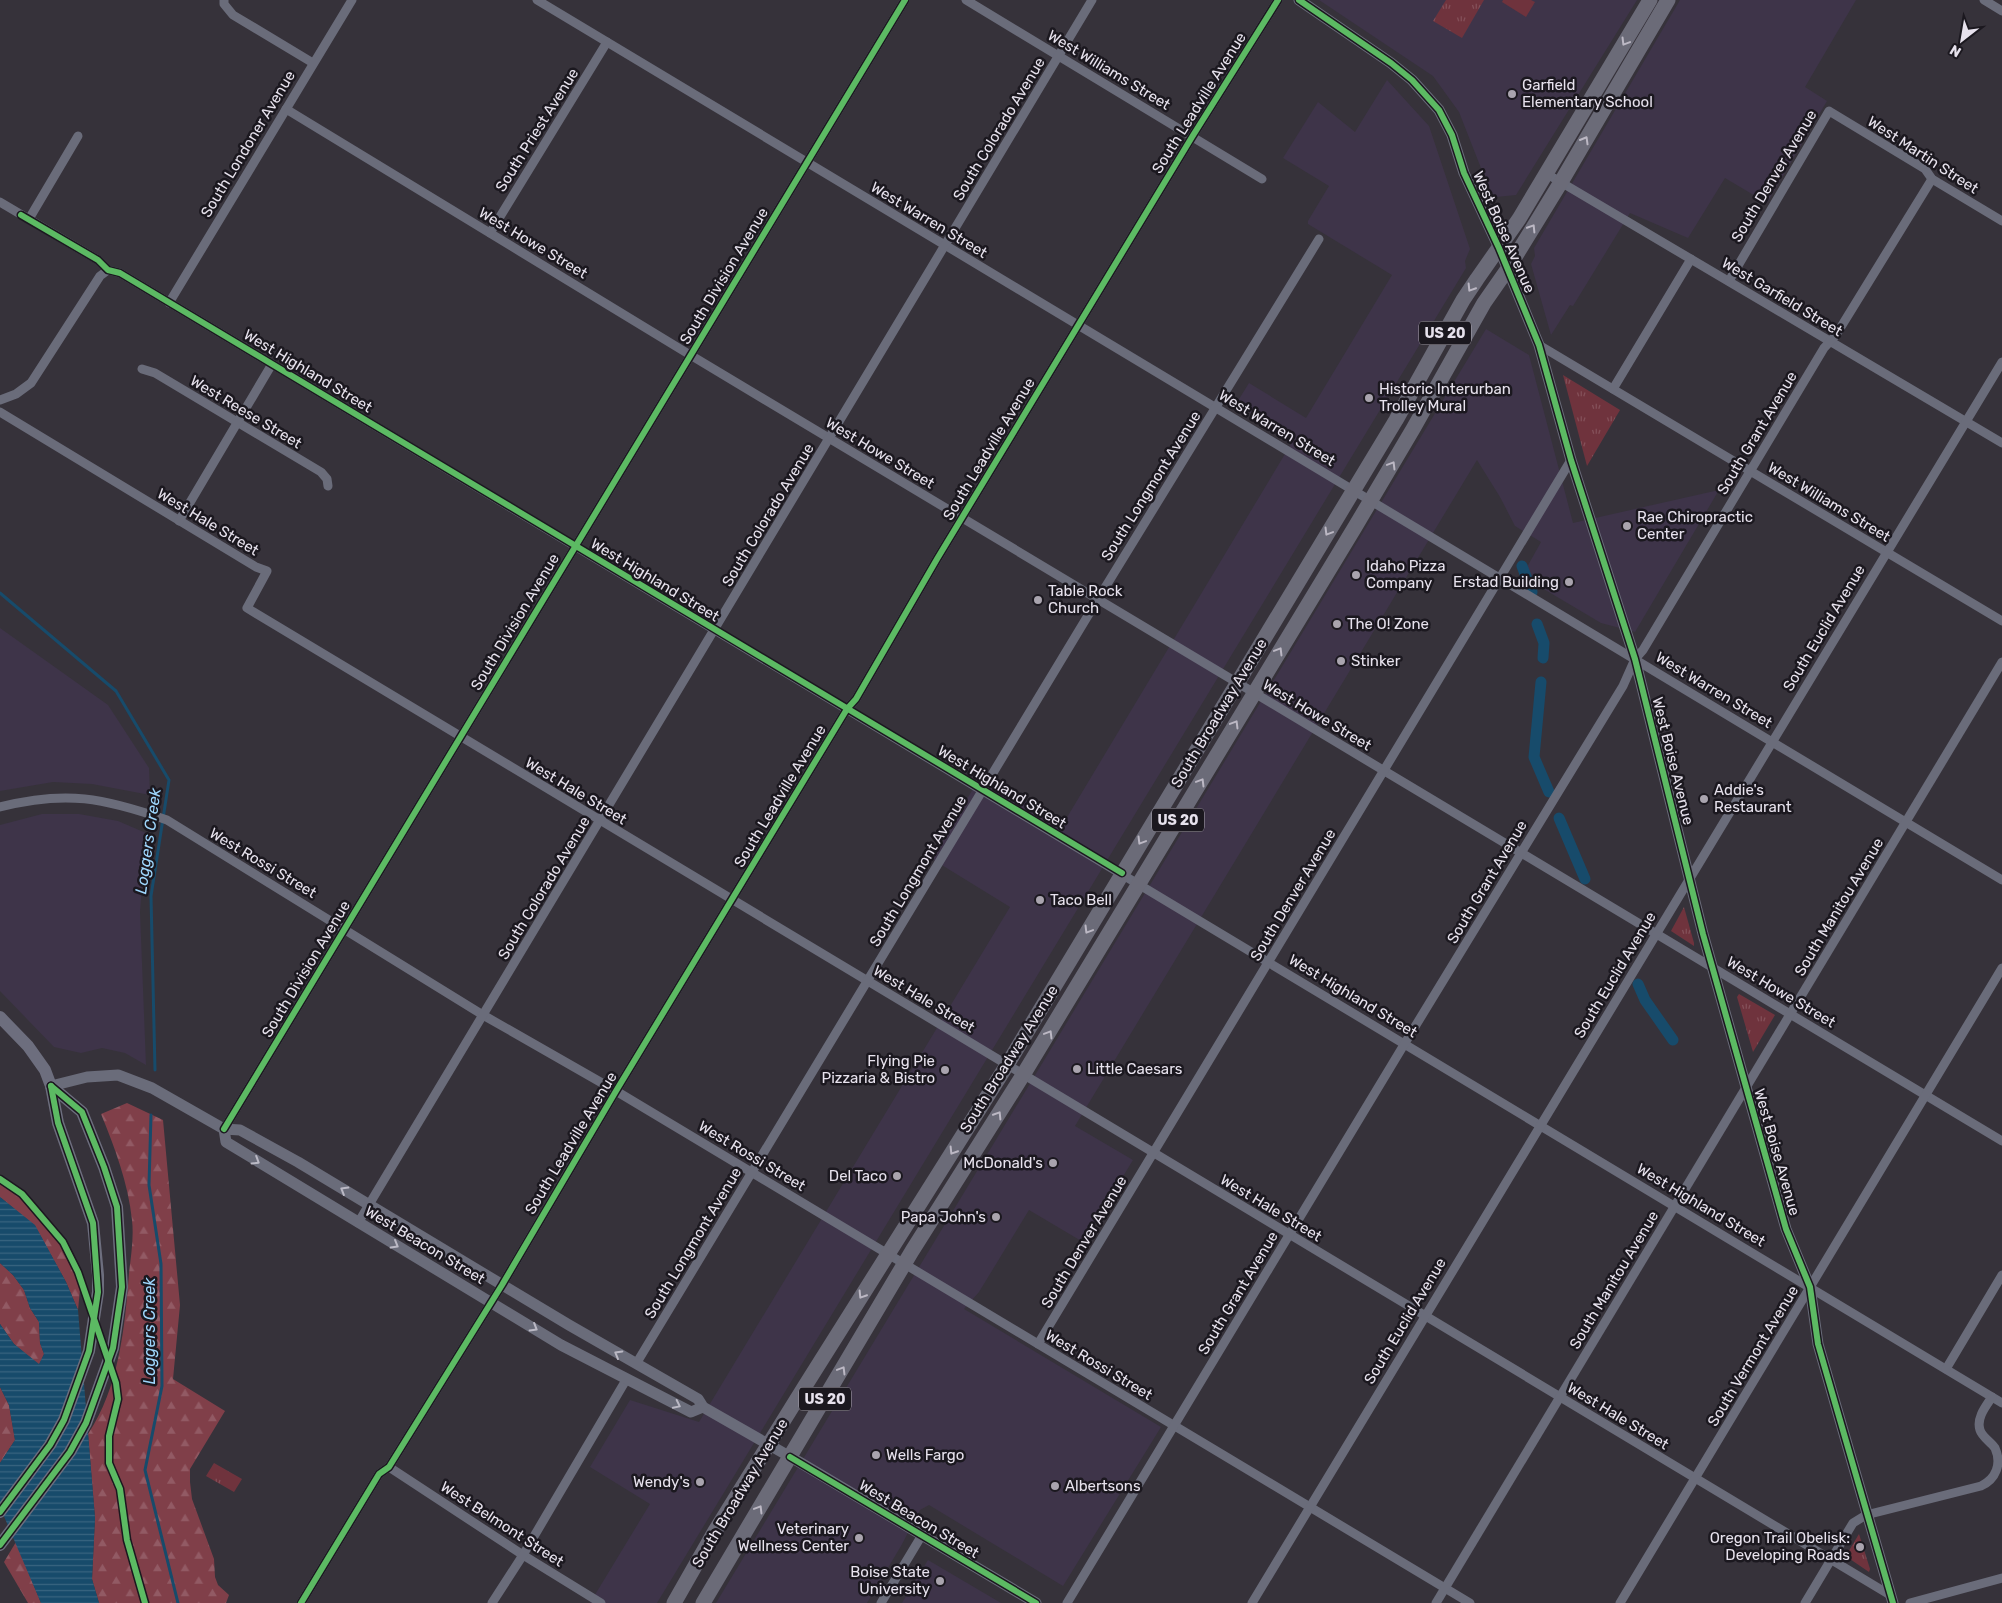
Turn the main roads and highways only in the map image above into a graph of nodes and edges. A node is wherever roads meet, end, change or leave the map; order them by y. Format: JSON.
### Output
{"nodes":[{"id":1,"x":1650,"y":0,"type":"edge"},
{"id":2,"x":1668,"y":0,"type":"edge"},
{"id":3,"x":0,"y":1017,"type":"edge"},
{"id":4,"x":51,"y":1086,"type":"junction"},
{"id":5,"x":0,"y":1512,"type":"edge"},
{"id":6,"x":0,"y":1545,"type":"edge"},
{"id":7,"x":674,"y":1603,"type":"edge"},
{"id":8,"x":703,"y":1603,"type":"edge"}],
"edges":[{"from":1,"to":7,"type":"main road","name":"South Broadway Avenue","number":"US 20","one_way":true},
{"from":8,"to":2,"type":"main road","name":"South Broadway Avenue","number":"US 20","one_way":true},
{"from":3,"to":4,"type":"main road"},
{"from":4,"to":5,"type":"main road"},
{"from":4,"to":6,"type":"main road"}]}
